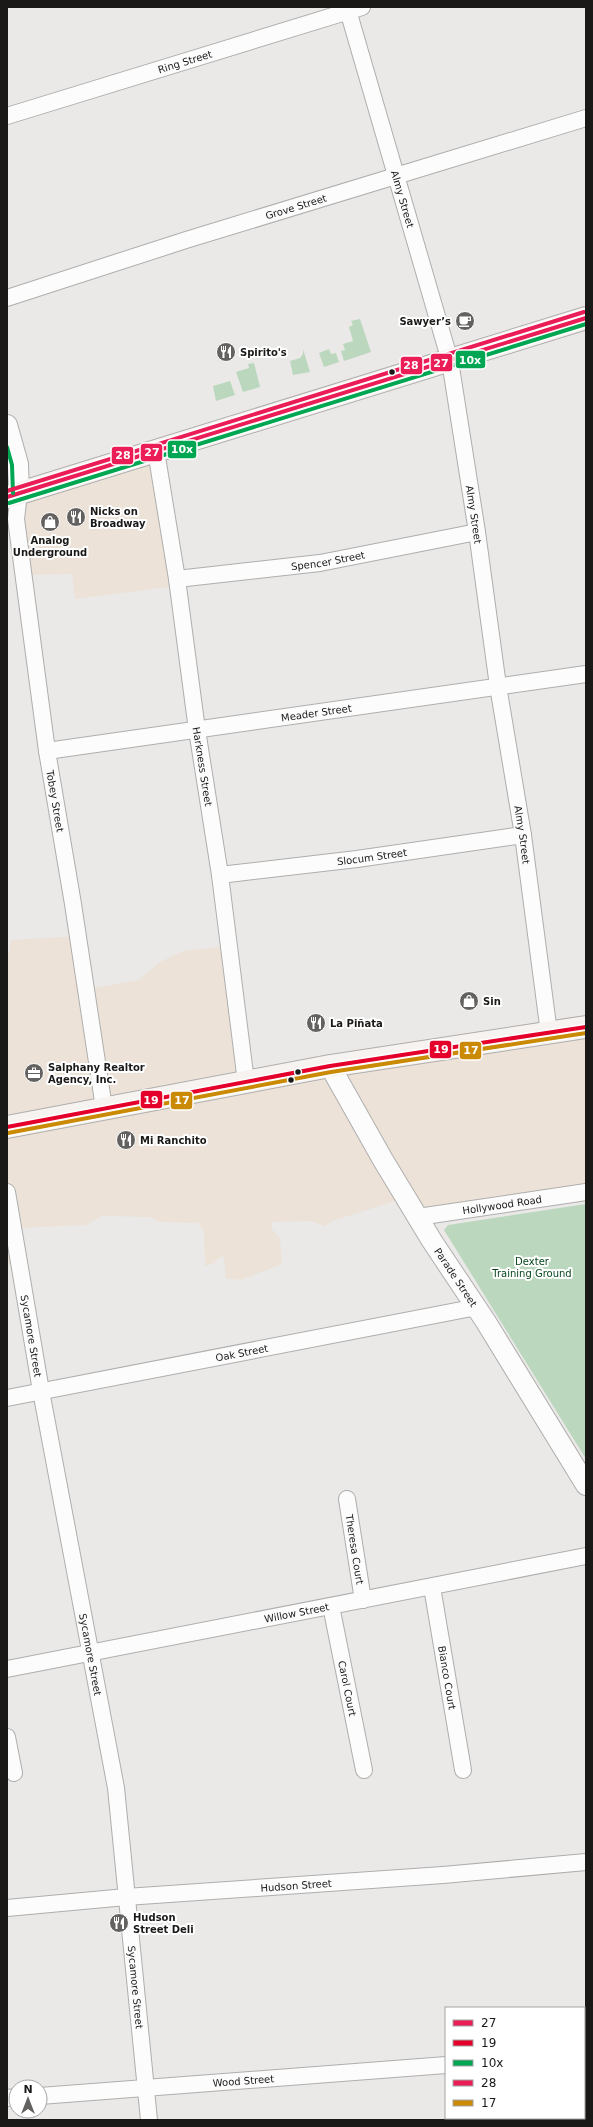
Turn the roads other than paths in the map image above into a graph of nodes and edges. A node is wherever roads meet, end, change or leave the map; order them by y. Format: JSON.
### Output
{"nodes":[{"id":1,"x":353,"y":8,"type":"edge"},
{"id":2,"x":7,"y":116,"type":"edge"},
{"id":3,"x":586,"y":118,"type":"edge"},
{"id":4,"x":397,"y":176,"type":"junction"},
{"id":5,"x":7,"y":298,"type":"edge"},
{"id":6,"x":586,"y":318,"type":"edge"},
{"id":7,"x":450,"y":361,"type":"junction"},
{"id":8,"x":7,"y":425,"type":"edge"},
{"id":9,"x":156,"y":451,"type":"junction"},
{"id":10,"x":11,"y":491,"type":"edge"},
{"id":11,"x":477,"y":532,"type":"junction"},
{"id":12,"x":177,"y":579,"type":"junction"},
{"id":13,"x":586,"y":674,"type":"edge"},
{"id":14,"x":498,"y":686,"type":"junction"},
{"id":15,"x":198,"y":730,"type":"junction"},
{"id":16,"x":47,"y":751,"type":"junction"},
{"id":17,"x":523,"y":834,"type":"junction"},
{"id":18,"x":220,"y":875,"type":"junction"},
{"id":19,"x":586,"y":1027,"type":"edge"},
{"id":20,"x":549,"y":1033,"type":"junction"},
{"id":21,"x":330,"y":1066,"type":"junction"},
{"id":22,"x":246,"y":1082,"type":"junction"},
{"id":23,"x":104,"y":1108,"type":"junction"},
{"id":24,"x":7,"y":1127,"type":"edge"},
{"id":25,"x":7,"y":1192,"type":"edge"},
{"id":26,"x":586,"y":1192,"type":"edge"},
{"id":27,"x":418,"y":1217,"type":"junction"},
{"id":28,"x":477,"y":1307,"type":"junction"},
{"id":29,"x":42,"y":1392,"type":"junction"},
{"id":30,"x":7,"y":1398,"type":"edge"},
{"id":31,"x":586,"y":1485,"type":"edge"},
{"id":32,"x":347,"y":1499,"type":"dead end"},
{"id":33,"x":586,"y":1556,"type":"edge"},
{"id":34,"x":432,"y":1587,"type":"junction"},
{"id":35,"x":363,"y":1600,"type":"junction"},
{"id":36,"x":331,"y":1606,"type":"junction"},
{"id":37,"x":90,"y":1653,"type":"junction"},
{"id":38,"x":7,"y":1669,"type":"edge"},
{"id":39,"x":7,"y":1737,"type":"edge"},
{"id":40,"x":364,"y":1770,"type":"dead end"},
{"id":41,"x":463,"y":1770,"type":"dead end"},
{"id":42,"x":14,"y":1773,"type":"dead end"},
{"id":43,"x":586,"y":1862,"type":"edge"},
{"id":44,"x":126,"y":1897,"type":"junction"},
{"id":45,"x":7,"y":1908,"type":"edge"},
{"id":46,"x":445,"y":2065,"type":"edge"},
{"id":47,"x":147,"y":2089,"type":"junction"},
{"id":48,"x":48,"y":2095,"type":"edge"},
{"id":49,"x":149,"y":2120,"type":"edge"}],
"edges":[{"from":1,"to":2,"type":"street","name":"Ring Street"},
{"from":1,"to":4,"type":"street","name":"Almy Street"},
{"from":3,"to":4,"type":"street","name":"Grove Street"},
{"from":4,"to":5,"type":"street","name":"Grove Street"},
{"from":4,"to":7,"type":"street","name":"Almy Street"},
{"from":6,"to":7,"type":"main road"},
{"from":7,"to":9,"type":"main road"},
{"from":7,"to":11,"type":"street","name":"Almy Street"},
{"from":8,"to":10,"type":"street","name":"Tobey Street"},
{"from":9,"to":10,"type":"main road"},
{"from":9,"to":12,"type":"street","name":"Harkness Street"},
{"from":10,"to":16,"type":"street","name":"Tobey Street"},
{"from":11,"to":12,"type":"street","name":"Spencer Street"},
{"from":11,"to":14,"type":"street","name":"Almy Street"},
{"from":12,"to":15,"type":"street","name":"Harkness Street"},
{"from":13,"to":14,"type":"street","name":"Meader Street"},
{"from":14,"to":15,"type":"street","name":"Meader Street"},
{"from":14,"to":17,"type":"street","name":"Almy Street"},
{"from":15,"to":16,"type":"street","name":"Meader Street"},
{"from":15,"to":18,"type":"street","name":"Harkness Street"},
{"from":16,"to":23,"type":"street","name":"Tobey Street"},
{"from":17,"to":18,"type":"street","name":"Slocum Street"},
{"from":17,"to":20,"type":"street","name":"Almy Street"},
{"from":18,"to":22,"type":"street","name":"Harkness Street"},
{"from":19,"to":20,"type":"main road"},
{"from":20,"to":21,"type":"main road"},
{"from":21,"to":22,"type":"main road"},
{"from":21,"to":27,"type":"street","name":"Parade Street"},
{"from":22,"to":23,"type":"main road"},
{"from":23,"to":24,"type":"main road"},
{"from":25,"to":29,"type":"street","name":"Sycamore Street"},
{"from":26,"to":27,"type":"street","name":"Hollywood Road"},
{"from":27,"to":28,"type":"street","name":"Parade Street"},
{"from":28,"to":29,"type":"street","name":"Oak Street"},
{"from":28,"to":31,"type":"street","name":"Parade Street"},
{"from":29,"to":30,"type":"street","name":"Oak Street"},
{"from":29,"to":37,"type":"street","name":"Sycamore Street"},
{"from":32,"to":35,"type":"street","name":"Theresa Court"},
{"from":33,"to":34,"type":"street","name":"Willow Street"},
{"from":34,"to":35,"type":"street","name":"Willow Street"},
{"from":34,"to":41,"type":"street","name":"Bianco Court"},
{"from":35,"to":36,"type":"street","name":"Willow Street"},
{"from":36,"to":37,"type":"street","name":"Willow Street"},
{"from":36,"to":40,"type":"street","name":"Carol Court"},
{"from":37,"to":38,"type":"street","name":"Willow Street"},
{"from":37,"to":44,"type":"street","name":"Sycamore Street"},
{"from":39,"to":42,"type":"street"},
{"from":43,"to":44,"type":"street","name":"Hudson Street"},
{"from":44,"to":45,"type":"street","name":"Hudson Street"},
{"from":44,"to":47,"type":"street","name":"Sycamore Street"},
{"from":46,"to":47,"type":"street","name":"Wood Street"},
{"from":47,"to":48,"type":"street","name":"Wood Street"},
{"from":47,"to":49,"type":"street","name":"Sycamore Street"}]}
